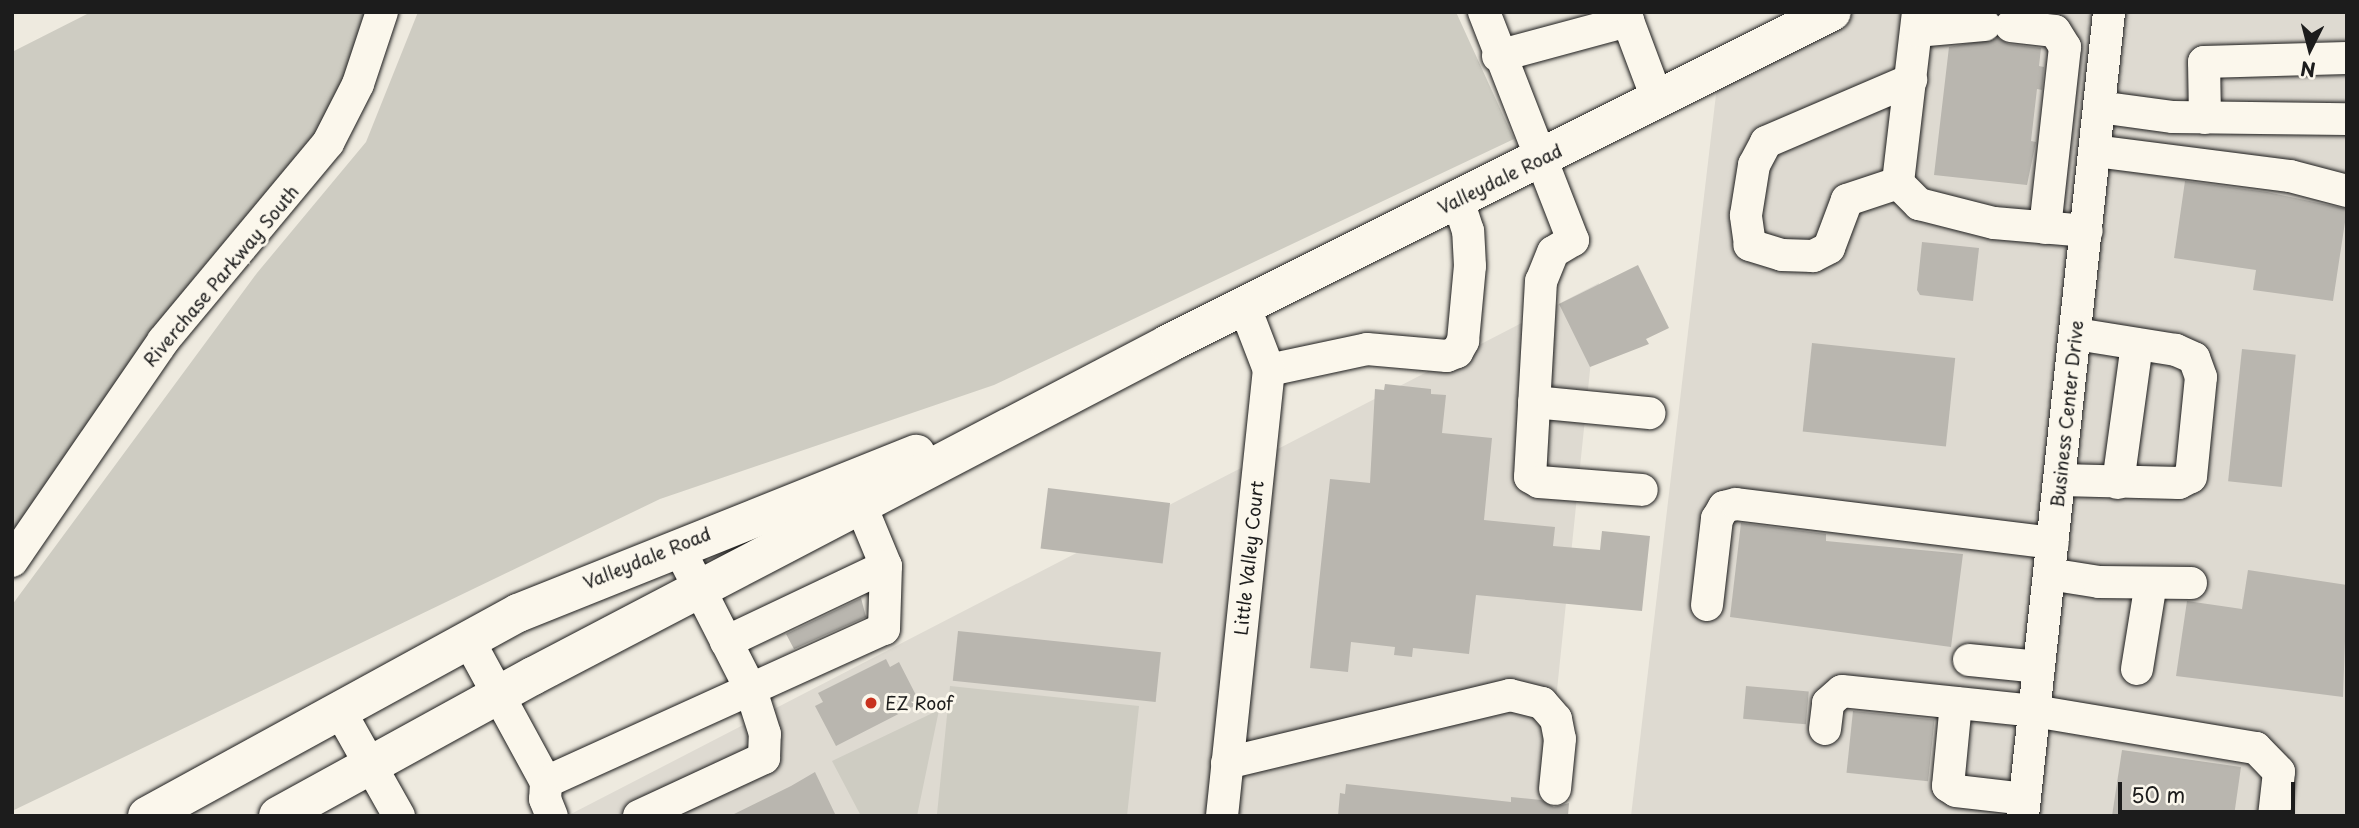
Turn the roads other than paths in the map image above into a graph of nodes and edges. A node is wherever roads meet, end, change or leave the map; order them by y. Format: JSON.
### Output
{"nodes":[{"id":1,"x":382,"y":12,"type":"edge"},
{"id":2,"x":1484,"y":12,"type":"edge"},
{"id":3,"x":1832,"y":12,"type":"edge"},
{"id":4,"x":2109,"y":12,"type":"edge"},
{"id":5,"x":1918,"y":22,"type":"edge"},
{"id":6,"x":1499,"y":56,"type":"junction"},
{"id":7,"x":2347,"y":58,"type":"edge"},
{"id":8,"x":1912,"y":80,"type":"junction"},
{"id":9,"x":1657,"y":98,"type":"junction"},
{"id":10,"x":2099,"y":107,"type":"junction"},
{"id":11,"x":2205,"y":118,"type":"junction"},
{"id":12,"x":2347,"y":119,"type":"edge"},
{"id":13,"x":2095,"y":151,"type":"junction"},
{"id":14,"x":1543,"y":158,"type":"junction"},
{"id":15,"x":1898,"y":183,"type":"junction"},
{"id":16,"x":2347,"y":191,"type":"edge"},
{"id":17,"x":1458,"y":200,"type":"junction"},
{"id":18,"x":2045,"y":228,"type":"junction"},
{"id":19,"x":2087,"y":231,"type":"junction"},
{"id":20,"x":1244,"y":305,"type":"junction"},
{"id":21,"x":2076,"y":334,"type":"junction"},
{"id":22,"x":2137,"y":344,"type":"junction"},
{"id":23,"x":1269,"y":370,"type":"junction"},
{"id":24,"x":1534,"y":402,"type":"junction"},
{"id":25,"x":1649,"y":413,"type":"dead end"},
{"id":26,"x":2060,"y":480,"type":"junction"},
{"id":27,"x":2118,"y":483,"type":"junction"},
{"id":28,"x":1642,"y":490,"type":"dead end"},
{"id":29,"x":856,"y":494,"type":"junction"},
{"id":30,"x":2053,"y":543,"type":"junction"},
{"id":31,"x":678,"y":547,"type":"junction"},
{"id":32,"x":12,"y":561,"type":"edge"},
{"id":33,"x":886,"y":566,"type":"junction"},
{"id":34,"x":2049,"y":574,"type":"junction"},
{"id":35,"x":2151,"y":583,"type":"junction"},
{"id":36,"x":2191,"y":583,"type":"dead end"},
{"id":37,"x":698,"y":591,"type":"junction"},
{"id":38,"x":1707,"y":605,"type":"dead end"},
{"id":39,"x":468,"y":641,"type":"junction"},
{"id":40,"x":726,"y":642,"type":"junction"},
{"id":41,"x":1969,"y":660,"type":"dead end"},
{"id":42,"x":2039,"y":667,"type":"junction"},
{"id":43,"x":2137,"y":669,"type":"dead end"},
{"id":44,"x":751,"y":690,"type":"junction"},
{"id":45,"x":497,"y":696,"type":"junction"},
{"id":46,"x":1956,"y":703,"type":"junction"},
{"id":47,"x":2034,"y":711,"type":"junction"},
{"id":48,"x":341,"y":713,"type":"junction"},
{"id":49,"x":1825,"y":729,"type":"dead end"},
{"id":50,"x":1227,"y":763,"type":"junction"},
{"id":51,"x":373,"y":765,"type":"junction"},
{"id":52,"x":546,"y":782,"type":"junction"},
{"id":53,"x":1555,"y":789,"type":"dead end"},
{"id":54,"x":2024,"y":807,"type":"edge"},
{"id":55,"x":146,"y":816,"type":"edge"},
{"id":56,"x":278,"y":816,"type":"edge"},
{"id":57,"x":399,"y":816,"type":"edge"},
{"id":58,"x":552,"y":816,"type":"edge"},
{"id":59,"x":639,"y":816,"type":"edge"},
{"id":60,"x":1222,"y":816,"type":"edge"},
{"id":61,"x":2274,"y":816,"type":"edge"}],
"edges":[{"from":1,"to":32,"type":"street","name":"Riverchase Parkway South"},
{"from":2,"to":6,"type":"street"},
{"from":3,"to":9,"type":"main road","name":"Valleydale Road"},
{"from":4,"to":10,"type":"street","name":"Business Center Drive"},
{"from":5,"to":8,"type":"street"},
{"from":5,"to":18,"type":"street"},
{"from":6,"to":9,"type":"street"},
{"from":6,"to":14,"type":"street"},
{"from":7,"to":11,"type":"street"},
{"from":8,"to":15,"type":"street"},
{"from":8,"to":15,"type":"street"},
{"from":9,"to":14,"type":"main road","name":"Valleydale Road"},
{"from":10,"to":11,"type":"street"},
{"from":10,"to":13,"type":"street","name":"Business Center Drive"},
{"from":11,"to":12,"type":"street"},
{"from":13,"to":16,"type":"street"},
{"from":13,"to":19,"type":"street","name":"Business Center Drive"},
{"from":14,"to":17,"type":"main road","name":"Valleydale Road"},
{"from":14,"to":24,"type":"street"},
{"from":15,"to":18,"type":"street"},
{"from":17,"to":20,"type":"main road","name":"Valleydale Road"},
{"from":17,"to":23,"type":"street"},
{"from":18,"to":19,"type":"street"},
{"from":19,"to":21,"type":"street","name":"Business Center Drive"},
{"from":20,"to":23,"type":"street","name":"Little Valley Court"},
{"from":20,"to":29,"type":"main road","name":"Valleydale Road"},
{"from":21,"to":22,"type":"street"},
{"from":21,"to":26,"type":"street","name":"Business Center Drive"},
{"from":22,"to":27,"type":"street"},
{"from":22,"to":27,"type":"street"},
{"from":23,"to":50,"type":"street","name":"Little Valley Court"},
{"from":24,"to":25,"type":"street"},
{"from":24,"to":28,"type":"street"},
{"from":26,"to":27,"type":"street"},
{"from":26,"to":30,"type":"street","name":"Business Center Drive"},
{"from":29,"to":31,"type":"main road","name":"Valleydale Road"},
{"from":29,"to":33,"type":"street"},
{"from":29,"to":37,"type":"main road","name":"Valleydale Road"},
{"from":30,"to":34,"type":"street","name":"Business Center Drive"},
{"from":30,"to":38,"type":"street"},
{"from":31,"to":37,"type":"street"},
{"from":31,"to":39,"type":"main road","name":"Valleydale Road"},
{"from":33,"to":40,"type":"street"},
{"from":33,"to":44,"type":"street"},
{"from":34,"to":35,"type":"street"},
{"from":34,"to":42,"type":"street","name":"Business Center Drive"},
{"from":35,"to":36,"type":"street"},
{"from":35,"to":43,"type":"street"},
{"from":37,"to":40,"type":"street"},
{"from":37,"to":45,"type":"main road","name":"Valleydale Road"},
{"from":39,"to":45,"type":"street"},
{"from":39,"to":48,"type":"main road","name":"Valleydale Road"},
{"from":40,"to":44,"type":"street"},
{"from":41,"to":42,"type":"street"},
{"from":42,"to":47,"type":"street","name":"Business Center Drive"},
{"from":44,"to":52,"type":"street"},
{"from":44,"to":59,"type":"street"},
{"from":45,"to":51,"type":"main road","name":"Valleydale Road"},
{"from":45,"to":52,"type":"street"},
{"from":46,"to":47,"type":"street"},
{"from":46,"to":49,"type":"street"},
{"from":46,"to":54,"type":"street"},
{"from":47,"to":54,"type":"street","name":"Business Center Drive"},
{"from":47,"to":61,"type":"street"},
{"from":48,"to":51,"type":"street"},
{"from":48,"to":55,"type":"main road","name":"Valleydale Road"},
{"from":50,"to":53,"type":"street"},
{"from":50,"to":60,"type":"street","name":"Little Valley Court"},
{"from":51,"to":56,"type":"main road","name":"Valleydale Road"},
{"from":51,"to":57,"type":"street"},
{"from":52,"to":58,"type":"street"}]}
